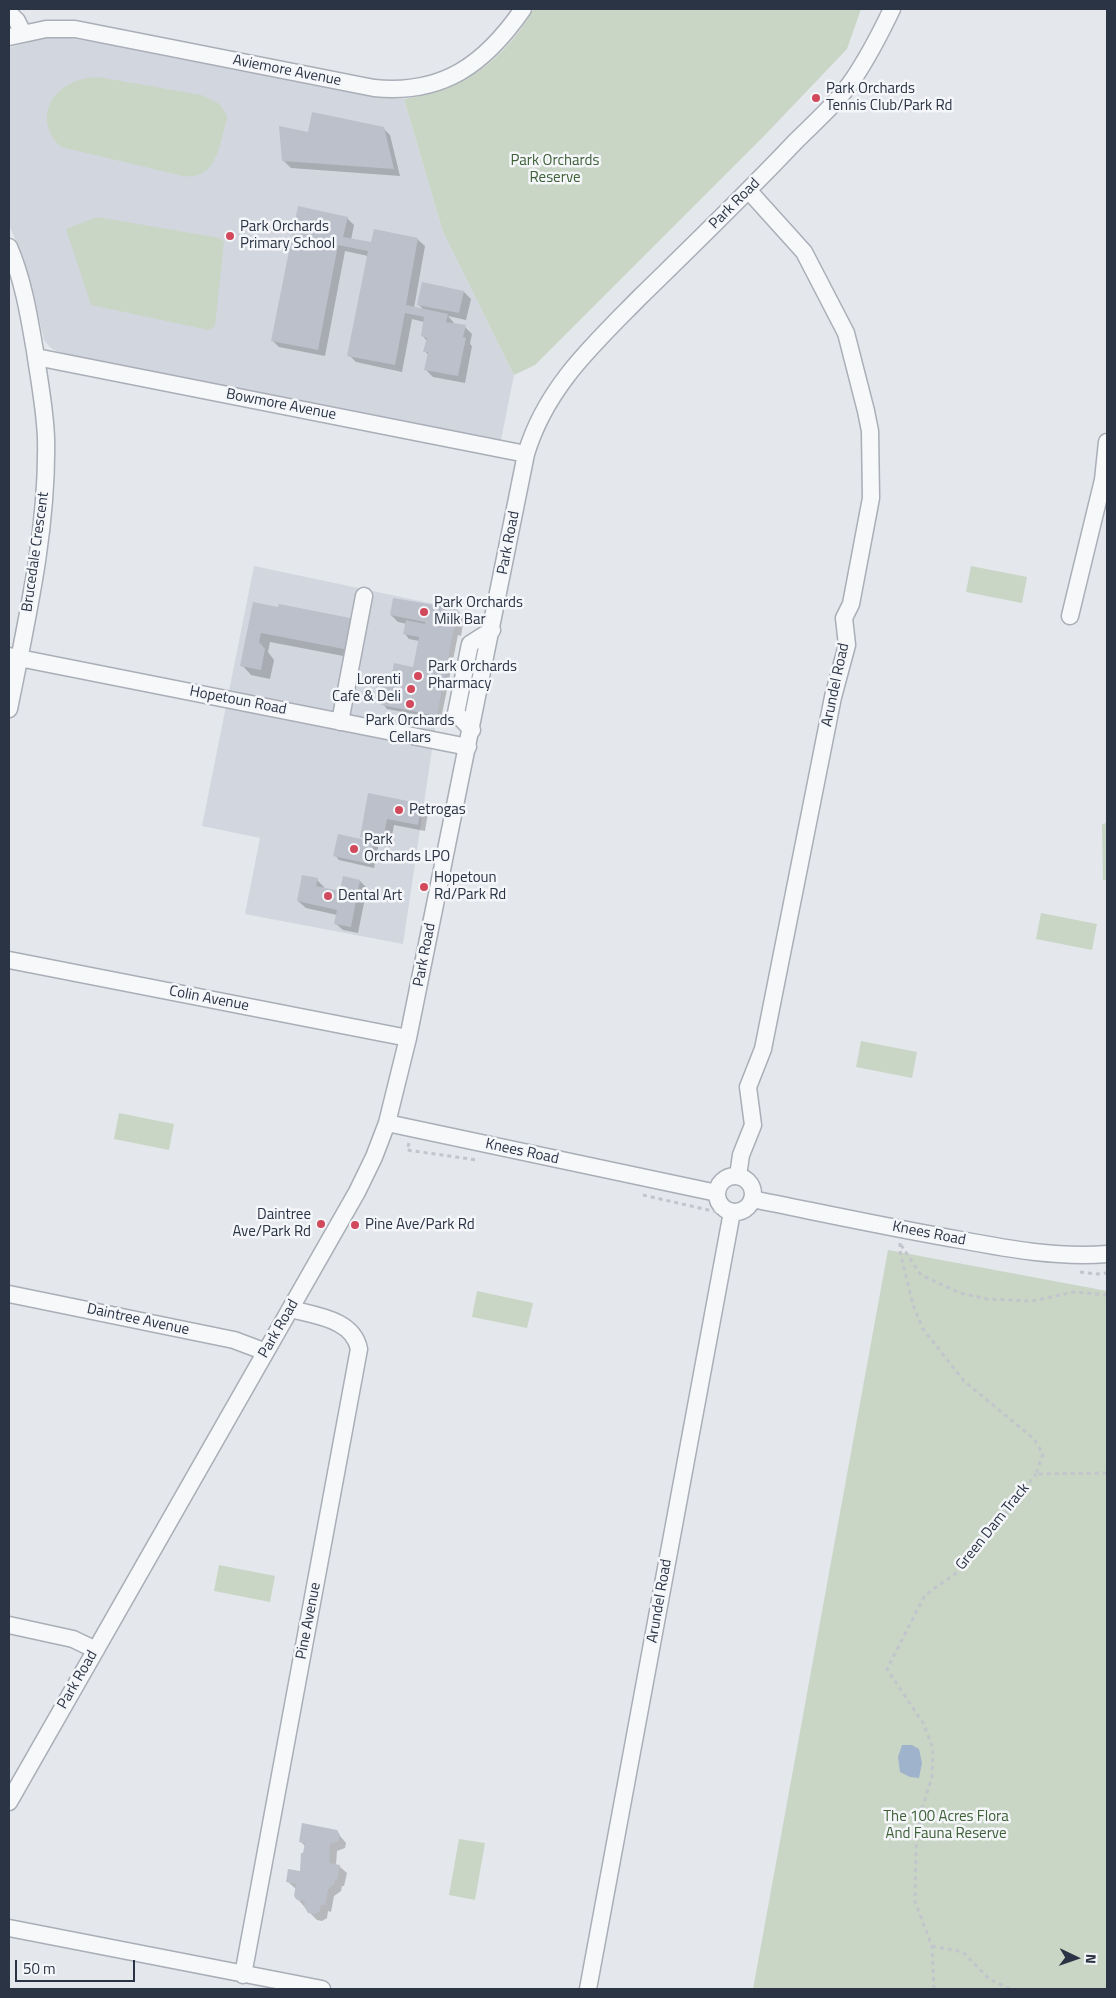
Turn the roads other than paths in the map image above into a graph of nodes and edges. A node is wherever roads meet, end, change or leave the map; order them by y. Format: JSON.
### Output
{"nodes":[{"id":1,"x":523,"y":9,"type":"edge"},
{"id":2,"x":882,"y":9,"type":"edge"},
{"id":3,"x":892,"y":9,"type":"edge"},
{"id":4,"x":9,"y":12,"type":"edge"},
{"id":5,"x":881,"y":28,"type":"junction"},
{"id":6,"x":16,"y":35,"type":"edge"},
{"id":7,"x":749,"y":191,"type":"junction"},
{"id":8,"x":9,"y":248,"type":"edge"},
{"id":9,"x":36,"y":357,"type":"junction"},
{"id":10,"x":1107,"y":442,"type":"edge"},
{"id":11,"x":526,"y":454,"type":"junction"},
{"id":12,"x":364,"y":596,"type":"dead end"},
{"id":13,"x":1070,"y":616,"type":"dead end"},
{"id":14,"x":14,"y":657,"type":"edge"},
{"id":15,"x":9,"y":709,"type":"edge"},
{"id":16,"x":340,"y":722,"type":"junction"},
{"id":17,"x":468,"y":747,"type":"junction"},
{"id":18,"x":9,"y":960,"type":"edge"},
{"id":19,"x":408,"y":1038,"type":"junction"},
{"id":20,"x":387,"y":1123,"type":"junction"},
{"id":21,"x":738,"y":1176,"type":"junction"},
{"id":22,"x":717,"y":1193,"type":"junction"},
{"id":23,"x":752,"y":1198,"type":"junction"},
{"id":24,"x":732,"y":1212,"type":"junction"},
{"id":25,"x":1107,"y":1254,"type":"edge"},
{"id":26,"x":9,"y":1294,"type":"edge"},
{"id":27,"x":291,"y":1309,"type":"junction"},
{"id":28,"x":266,"y":1352,"type":"junction"},
{"id":29,"x":9,"y":1625,"type":"edge"},
{"id":30,"x":96,"y":1650,"type":"junction"},
{"id":31,"x":9,"y":1802,"type":"edge"},
{"id":32,"x":9,"y":1928,"type":"edge"},
{"id":33,"x":243,"y":1975,"type":"junction"},
{"id":34,"x":322,"y":1989,"type":"edge"},
{"id":35,"x":588,"y":1989,"type":"edge"}],
"edges":[{"from":1,"to":6,"type":"street","name":"Aviemore Avenue"},
{"from":2,"to":5,"type":"street","name":"Park Road"},
{"from":3,"to":5,"type":"street","name":"Park Road"},
{"from":4,"to":6,"type":"street","name":"Aviemore Avenue"},
{"from":5,"to":7,"type":"street","name":"Park Road"},
{"from":7,"to":11,"type":"street","name":"Park Road"},
{"from":7,"to":21,"type":"street","name":"Arundel Road"},
{"from":8,"to":9,"type":"street","name":"Brucedale Crescent"},
{"from":9,"to":11,"type":"street","name":"Bowmore Avenue"},
{"from":9,"to":14,"type":"street","name":"Brucedale Crescent"},
{"from":10,"to":13,"type":"street"},
{"from":11,"to":17,"type":"street","name":"Park Road"},
{"from":12,"to":16,"type":"street"},
{"from":14,"to":15,"type":"street","name":"Brucedale Crescent"},
{"from":14,"to":16,"type":"street","name":"Hopetoun Road"},
{"from":16,"to":17,"type":"street","name":"Hopetoun Road"},
{"from":17,"to":19,"type":"street","name":"Park Road"},
{"from":18,"to":19,"type":"street","name":"Colin Avenue"},
{"from":19,"to":20,"type":"street","name":"Park Road"},
{"from":20,"to":22,"type":"street","name":"Knees Road"},
{"from":20,"to":27,"type":"street","name":"Park Road"},
{"from":21,"to":22,"type":"street"},
{"from":21,"to":23,"type":"street"},
{"from":22,"to":24,"type":"street"},
{"from":23,"to":24,"type":"street"},
{"from":23,"to":25,"type":"street","name":"Knees Road"},
{"from":24,"to":35,"type":"street","name":"Arundel Road"},
{"from":26,"to":28,"type":"street","name":"Daintree Avenue"},
{"from":27,"to":28,"type":"street","name":"Park Road"},
{"from":27,"to":33,"type":"street","name":"Pine Avenue"},
{"from":28,"to":30,"type":"street","name":"Park Road"},
{"from":29,"to":30,"type":"street"},
{"from":30,"to":31,"type":"street","name":"Park Road"},
{"from":32,"to":33,"type":"street"},
{"from":33,"to":34,"type":"street"}]}
